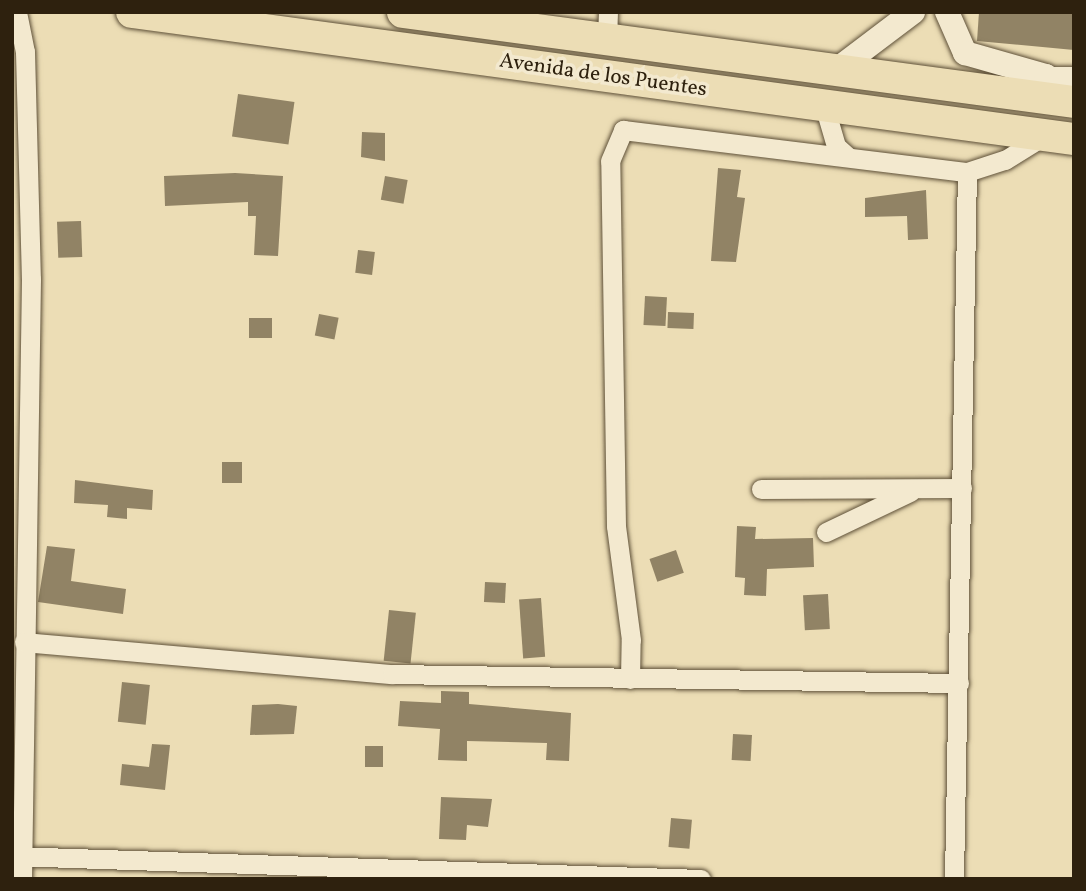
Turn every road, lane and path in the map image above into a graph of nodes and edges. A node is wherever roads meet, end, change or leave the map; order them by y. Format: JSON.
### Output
{"nodes":[{"id":1,"x":17,"y":12,"type":"edge"},
{"id":2,"x":132,"y":12,"type":"edge"},
{"id":3,"x":403,"y":12,"type":"edge"},
{"id":4,"x":913,"y":12,"type":"edge"},
{"id":5,"x":947,"y":12,"type":"edge"},
{"id":6,"x":607,"y":26,"type":"edge"},
{"id":7,"x":835,"y":71,"type":"junction"},
{"id":8,"x":1074,"y":76,"type":"edge"},
{"id":9,"x":1057,"y":93,"type":"edge"},
{"id":10,"x":824,"y":105,"type":"junction"},
{"id":11,"x":1060,"y":137,"type":"edge"},
{"id":12,"x":847,"y":156,"type":"junction"},
{"id":13,"x":967,"y":172,"type":"junction"},
{"id":14,"x":962,"y":488,"type":"junction"},
{"id":15,"x":761,"y":489,"type":"dead end"},
{"id":16,"x":915,"y":490,"type":"junction"},
{"id":17,"x":826,"y":533,"type":"dead end"},
{"id":18,"x":24,"y":642,"type":"junction"},
{"id":19,"x":630,"y":679,"type":"junction"},
{"id":20,"x":959,"y":683,"type":"junction"},
{"id":21,"x":17,"y":857,"type":"edge"},
{"id":22,"x":22,"y":879,"type":"edge"},
{"id":23,"x":701,"y":879,"type":"edge"},
{"id":24,"x":954,"y":879,"type":"edge"}],
"edges":[{"from":1,"to":18,"type":"street"},
{"from":2,"to":10,"type":"main road","name":"Avenida de los Puentes"},
{"from":3,"to":6,"type":"main road","name":"Avenida de los Puentes"},
{"from":4,"to":7,"type":"street"},
{"from":5,"to":9,"type":"street"},
{"from":6,"to":7,"type":"main road","name":"Avenida de los Puentes"},
{"from":7,"to":9,"type":"main road","name":"Avenida de los Puentes"},
{"from":8,"to":9,"type":"street"},
{"from":10,"to":11,"type":"main road","name":"Avenida de los Puentes"},
{"from":10,"to":12,"type":"street"},
{"from":11,"to":13,"type":"street"},
{"from":12,"to":13,"type":"street"},
{"from":12,"to":19,"type":"street"},
{"from":13,"to":14,"type":"street"},
{"from":14,"to":16,"type":"street"},
{"from":14,"to":20,"type":"street"},
{"from":15,"to":16,"type":"street"},
{"from":16,"to":17,"type":"street"},
{"from":18,"to":19,"type":"street"},
{"from":18,"to":21,"type":"street"},
{"from":19,"to":20,"type":"street"},
{"from":20,"to":24,"type":"street"},
{"from":21,"to":22,"type":"street"},
{"from":21,"to":23,"type":"street"}]}
